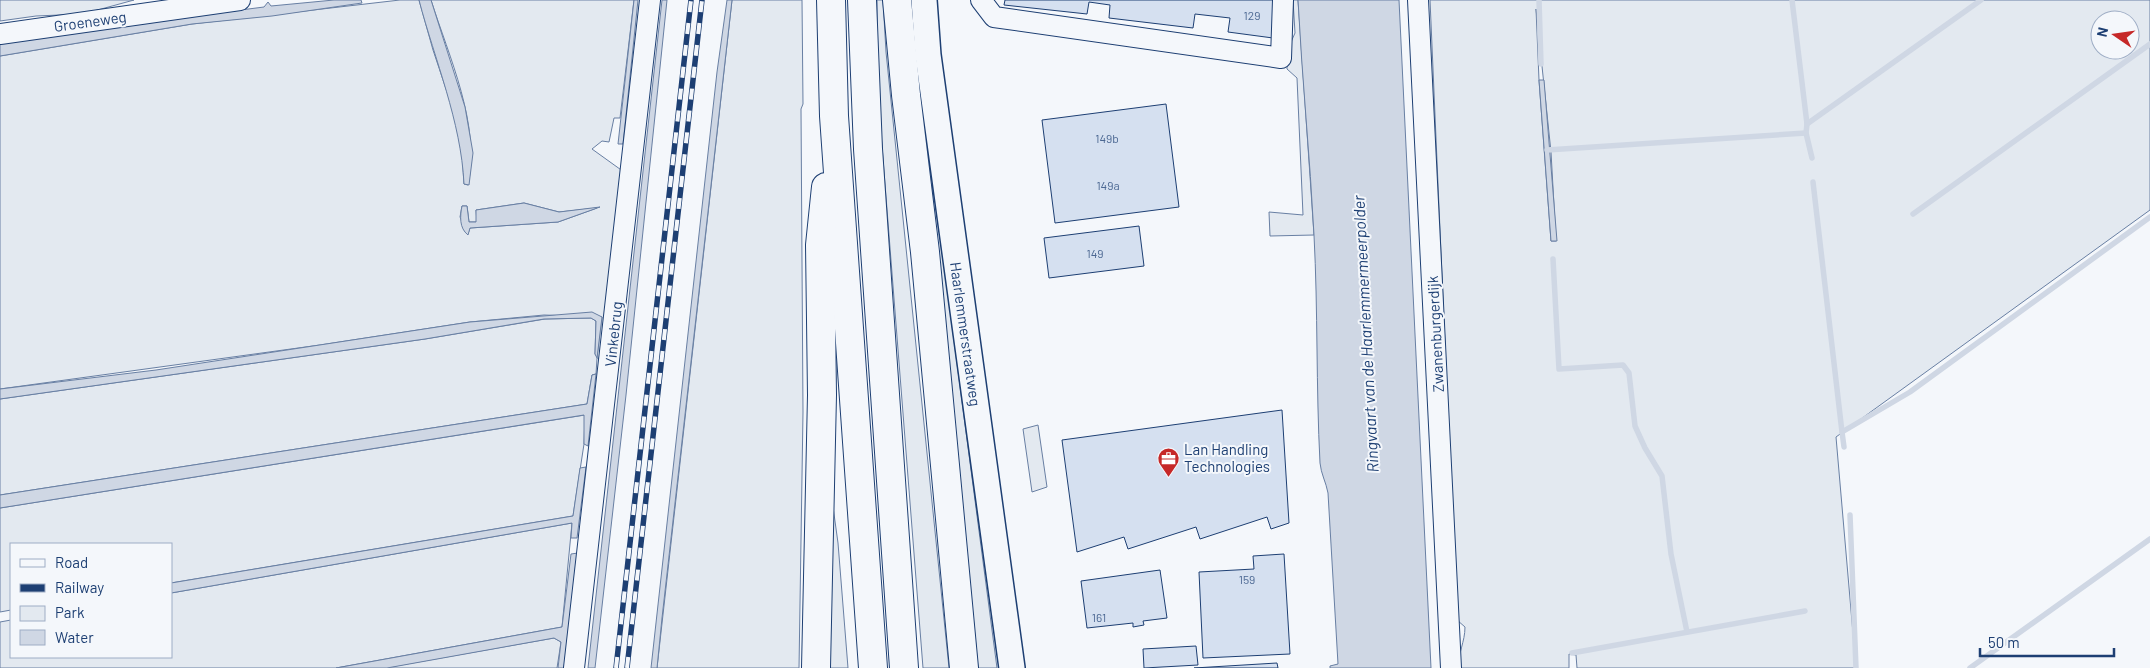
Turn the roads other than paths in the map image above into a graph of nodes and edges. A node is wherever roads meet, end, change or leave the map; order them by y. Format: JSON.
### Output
{"nodes":[{"id":1,"x":240,"y":0,"type":"edge"},
{"id":2,"x":650,"y":0,"type":"edge"},
{"id":3,"x":831,"y":0,"type":"edge"},
{"id":4,"x":862,"y":0,"type":"edge"},
{"id":5,"x":898,"y":0,"type":"edge"},
{"id":6,"x":924,"y":0,"type":"edge"},
{"id":7,"x":981,"y":0,"type":"edge"},
{"id":8,"x":1283,"y":0,"type":"edge"},
{"id":9,"x":1418,"y":0,"type":"edge"},
{"id":10,"x":0,"y":34,"type":"edge"},
{"id":11,"x":834,"y":116,"type":"junction"},
{"id":12,"x":574,"y":668,"type":"edge"},
{"id":13,"x":816,"y":668,"type":"edge"},
{"id":14,"x":873,"y":668,"type":"edge"},
{"id":15,"x":904,"y":668,"type":"edge"},
{"id":16,"x":964,"y":668,"type":"edge"},
{"id":17,"x":1012,"y":668,"type":"edge"},
{"id":18,"x":1451,"y":668,"type":"edge"}],
"edges":[{"from":1,"to":10,"type":"street","name":"Groeneweg"},
{"from":2,"to":12,"type":"street","name":"Vinkebrug"},
{"from":3,"to":11,"type":"highway"},
{"from":4,"to":15,"type":"highway"},
{"from":5,"to":16,"type":"highway"},
{"from":6,"to":17,"type":"main road","name":"Haarlemmerstraatweg"},
{"from":7,"to":8,"type":"street"},
{"from":9,"to":18,"type":"street","name":"Zwanenburgerdijk"},
{"from":11,"to":13,"type":"highway"},
{"from":11,"to":14,"type":"highway"}]}
